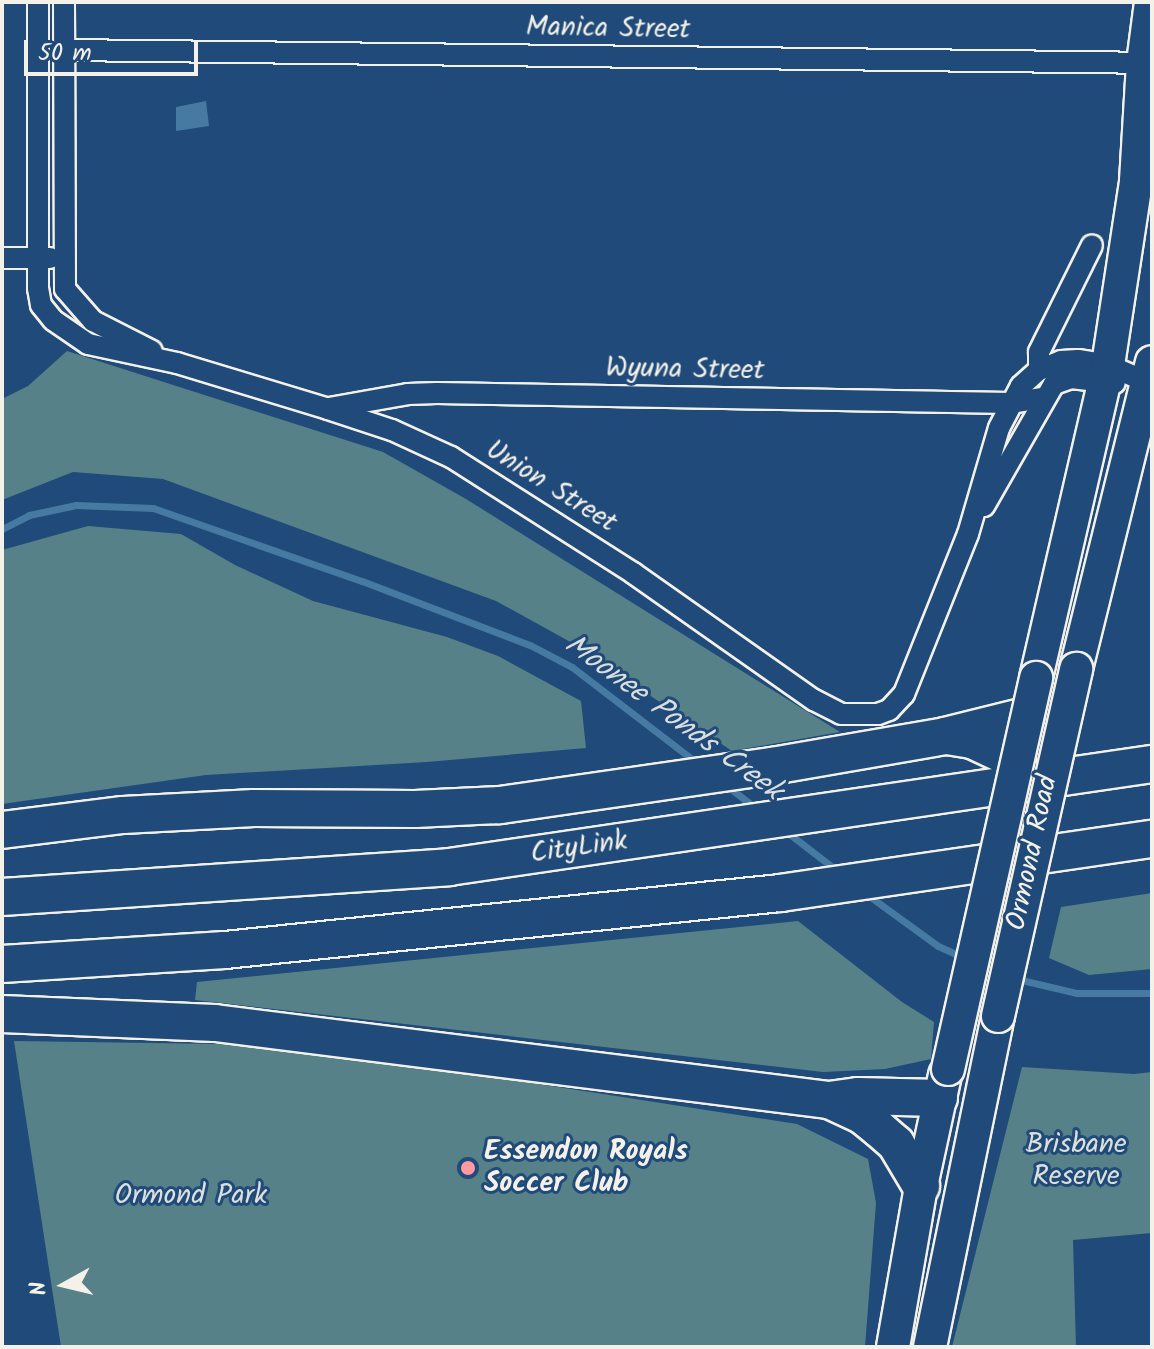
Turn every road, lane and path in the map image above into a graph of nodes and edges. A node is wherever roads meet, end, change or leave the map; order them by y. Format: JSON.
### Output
{"nodes":[{"id":1,"x":38,"y":2,"type":"edge"},
{"id":2,"x":64,"y":2,"type":"edge"},
{"id":3,"x":1151,"y":2,"type":"edge"},
{"id":4,"x":64,"y":50,"type":"junction"},
{"id":5,"x":1148,"y":63,"type":"edge"},
{"id":6,"x":1144,"y":181,"type":"edge"},
{"id":7,"x":1092,"y":245,"type":"dead end"},
{"id":8,"x":2,"y":258,"type":"edge"},
{"id":9,"x":38,"y":258,"type":"junction"},
{"id":10,"x":63,"y":258,"type":"junction"},
{"id":11,"x":177,"y":363,"type":"junction"},
{"id":12,"x":1039,"y":370,"type":"junction"},
{"id":13,"x":1150,"y":372,"type":"edge"},
{"id":14,"x":1106,"y":374,"type":"junction"},
{"id":15,"x":1043,"y":398,"type":"junction"},
{"id":16,"x":1010,"y":403,"type":"junction"},
{"id":17,"x":328,"y":409,"type":"junction"},
{"id":18,"x":968,"y":534,"type":"junction"},
{"id":19,"x":1026,"y":716,"type":"junction"},
{"id":20,"x":945,"y":736,"type":"junction"},
{"id":21,"x":1017,"y":761,"type":"junction"},
{"id":22,"x":1152,"y":764,"type":"edge"},
{"id":23,"x":1049,"y":781,"type":"junction"},
{"id":24,"x":2,"y":830,"type":"edge"},
{"id":25,"x":1152,"y":839,"type":"edge"},
{"id":26,"x":2,"y":897,"type":"edge"},
{"id":27,"x":2,"y":964,"type":"edge"},
{"id":28,"x":2,"y":1014,"type":"edge"},
{"id":29,"x":943,"y":1083,"type":"junction"},
{"id":30,"x":829,"y":1100,"type":"junction"},
{"id":31,"x":980,"y":1100,"type":"junction"},
{"id":32,"x":921,"y":1186,"type":"junction"},
{"id":33,"x":893,"y":1347,"type":"edge"},
{"id":34,"x":930,"y":1347,"type":"edge"}],
"edges":[{"from":1,"to":9,"type":"street","name":"Union Street"},
{"from":2,"to":4,"type":"street","name":"Union Street"},
{"from":3,"to":5,"type":"main road","name":"Ormond Road"},
{"from":4,"to":5,"type":"street","name":"Manica Street"},
{"from":4,"to":10,"type":"street","name":"Union Street"},
{"from":5,"to":6,"type":"main road","name":"Ormond Road"},
{"from":6,"to":14,"type":"main road","name":"Ormond Road"},
{"from":7,"to":12,"type":"street"},
{"from":8,"to":9,"type":"street"},
{"from":9,"to":10,"type":"street"},
{"from":9,"to":11,"type":"street","name":"Union Street"},
{"from":10,"to":11,"type":"street","name":"Union Street"},
{"from":11,"to":17,"type":"street","name":"Union Street"},
{"from":12,"to":14,"type":"street"},
{"from":12,"to":16,"type":"street"},
{"from":13,"to":14,"type":"street"},
{"from":13,"to":23,"type":"main road","name":"Ormond Road","bridge":true},
{"from":14,"to":15,"type":"street"},
{"from":14,"to":19,"type":"main road","name":"Ormond Road","bridge":true},
{"from":15,"to":16,"type":"street","name":"Wyuna Street"},
{"from":15,"to":18,"type":"street"},
{"from":16,"to":17,"type":"street","name":"Wyuna Street"},
{"from":16,"to":18,"type":"street"},
{"from":17,"to":18,"type":"street","name":"Union Street"},
{"from":19,"to":20,"type":"highway"},
{"from":19,"to":21,"type":"main road","name":"Ormond Road","bridge":true},
{"from":20,"to":21,"type":"highway"},
{"from":20,"to":24,"type":"highway"},
{"from":21,"to":23,"type":"main road"},
{"from":21,"to":29,"type":"main road","name":"Ormond Road","bridge":true},
{"from":22,"to":26,"type":"highway","name":"CityLink"},
{"from":23,"to":31,"type":"main road","name":"Ormond Road","bridge":true},
{"from":25,"to":27,"type":"highway"},
{"from":28,"to":30,"type":"highway"},
{"from":29,"to":30,"type":"highway"},
{"from":29,"to":31,"type":"main road"},
{"from":29,"to":32,"type":"main road","name":"Ormond Road"},
{"from":30,"to":32,"type":"highway"},
{"from":31,"to":34,"type":"main road","name":"Ormond Road"},
{"from":32,"to":33,"type":"main road","name":"Ormond Road"}]}
